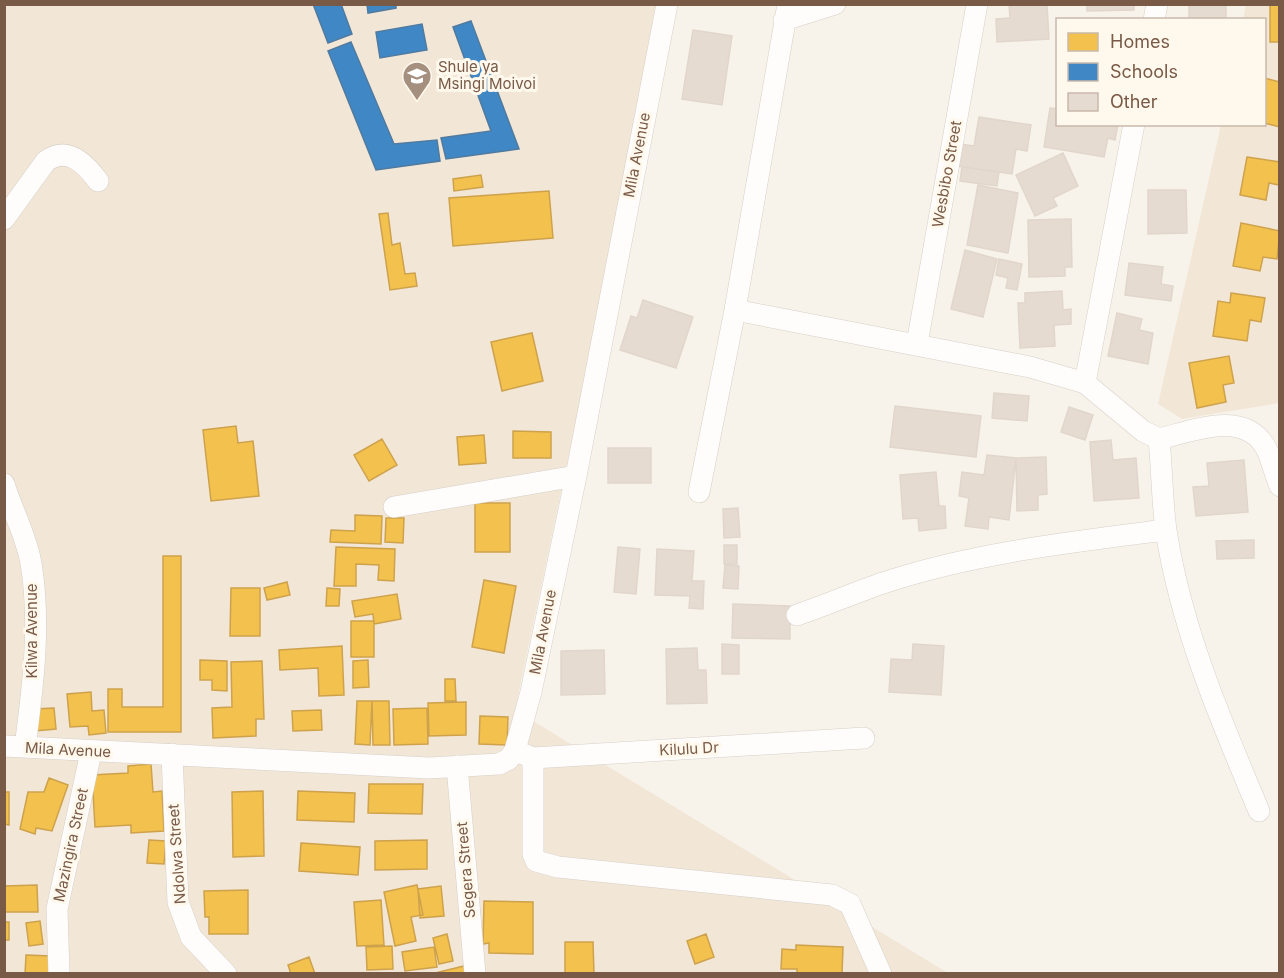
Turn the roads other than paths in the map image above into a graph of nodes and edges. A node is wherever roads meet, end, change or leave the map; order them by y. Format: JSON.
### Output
{"nodes":[{"id":1,"x":667,"y":4,"type":"edge"},
{"id":2,"x":836,"y":4,"type":"edge"},
{"id":3,"x":977,"y":4,"type":"edge"},
{"id":4,"x":786,"y":12,"type":"edge"},
{"id":5,"x":1134,"y":126,"type":"edge"},
{"id":6,"x":98,"y":181,"type":"dead end"},
{"id":7,"x":4,"y":219,"type":"edge"},
{"id":8,"x":735,"y":310,"type":"junction"},
{"id":9,"x":917,"y":344,"type":"junction"},
{"id":10,"x":1085,"y":383,"type":"junction"},
{"id":11,"x":1159,"y":439,"type":"junction"},
{"id":12,"x":576,"y":476,"type":"junction"},
{"id":13,"x":1280,"y":486,"type":"edge"},
{"id":14,"x":6,"y":491,"type":"edge"},
{"id":15,"x":699,"y":492,"type":"dead end"},
{"id":16,"x":394,"y":507,"type":"dead end"},
{"id":17,"x":1166,"y":530,"type":"junction"},
{"id":18,"x":797,"y":615,"type":"dead end"},
{"id":19,"x":864,"y":738,"type":"dead end"},
{"id":20,"x":15,"y":746,"type":"edge"},
{"id":21,"x":91,"y":752,"type":"junction"},
{"id":22,"x":172,"y":754,"type":"junction"},
{"id":23,"x":524,"y":754,"type":"junction"},
{"id":24,"x":457,"y":766,"type":"junction"},
{"id":25,"x":1259,"y":811,"type":"dead end"},
{"id":26,"x":59,"y":974,"type":"edge"},
{"id":27,"x":226,"y":974,"type":"edge"},
{"id":28,"x":475,"y":974,"type":"edge"},
{"id":29,"x":881,"y":974,"type":"edge"}],
"edges":[{"from":1,"to":12,"type":"street","name":"Mila Avenue"},
{"from":2,"to":4,"type":"street"},
{"from":3,"to":9,"type":"street","name":"Wesbibo Street"},
{"from":4,"to":8,"type":"street"},
{"from":5,"to":10,"type":"street"},
{"from":6,"to":7,"type":"street"},
{"from":8,"to":9,"type":"street"},
{"from":8,"to":15,"type":"street"},
{"from":9,"to":10,"type":"street"},
{"from":10,"to":11,"type":"street"},
{"from":11,"to":13,"type":"street"},
{"from":11,"to":17,"type":"street"},
{"from":12,"to":16,"type":"street"},
{"from":12,"to":23,"type":"street","name":"Mila Avenue"},
{"from":14,"to":20,"type":"street","name":"Kilwa Avenue"},
{"from":17,"to":18,"type":"street"},
{"from":17,"to":25,"type":"street"},
{"from":19,"to":23,"type":"street","name":"Kilulu Dr"},
{"from":20,"to":21,"type":"street","name":"Mila Avenue"},
{"from":21,"to":22,"type":"street","name":"Mila Avenue"},
{"from":21,"to":26,"type":"street","name":"Mazingira Street"},
{"from":22,"to":24,"type":"street","name":"Mila Avenue"},
{"from":22,"to":27,"type":"street","name":"Ndolwa Street"},
{"from":23,"to":24,"type":"street","name":"Mila Avenue"},
{"from":23,"to":29,"type":"street"},
{"from":24,"to":28,"type":"street","name":"Segera Street"}]}
